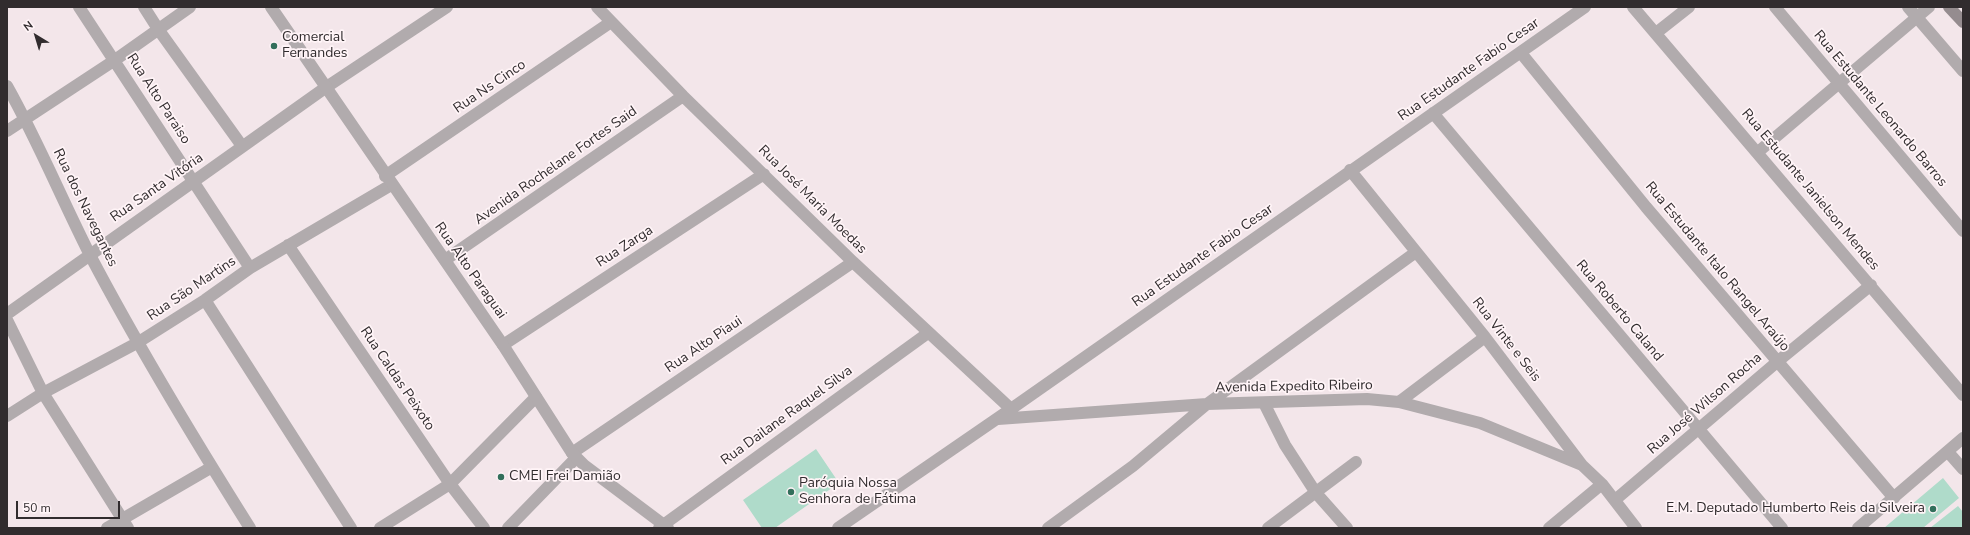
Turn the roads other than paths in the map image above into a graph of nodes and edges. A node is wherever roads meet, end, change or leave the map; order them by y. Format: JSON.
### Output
{"nodes":[{"id":1,"x":79,"y":7,"type":"edge"},
{"id":2,"x":144,"y":7,"type":"edge"},
{"id":3,"x":190,"y":7,"type":"edge"},
{"id":4,"x":271,"y":7,"type":"edge"},
{"id":5,"x":447,"y":7,"type":"edge"},
{"id":6,"x":598,"y":7,"type":"edge"},
{"id":7,"x":1585,"y":7,"type":"edge"},
{"id":8,"x":1633,"y":7,"type":"edge"},
{"id":9,"x":1689,"y":7,"type":"edge"},
{"id":10,"x":1775,"y":7,"type":"edge"},
{"id":11,"x":1908,"y":7,"type":"edge"},
{"id":12,"x":1928,"y":7,"type":"edge"},
{"id":13,"x":1949,"y":7,"type":"edge"},
{"id":14,"x":1917,"y":17,"type":"junction"},
{"id":15,"x":611,"y":22,"type":"junction"},
{"id":16,"x":1963,"y":22,"type":"edge"},
{"id":17,"x":158,"y":29,"type":"junction"},
{"id":18,"x":1656,"y":33,"type":"junction"},
{"id":19,"x":1521,"y":53,"type":"junction"},
{"id":20,"x":115,"y":60,"type":"junction"},
{"id":21,"x":1963,"y":71,"type":"edge"},
{"id":22,"x":1839,"y":84,"type":"junction"},
{"id":23,"x":7,"y":86,"type":"edge"},
{"id":24,"x":325,"y":88,"type":"junction"},
{"id":25,"x":683,"y":96,"type":"junction"},
{"id":26,"x":1433,"y":113,"type":"junction"},
{"id":27,"x":25,"y":119,"type":"junction"},
{"id":28,"x":7,"y":131,"type":"edge"},
{"id":29,"x":242,"y":146,"type":"junction"},
{"id":30,"x":1758,"y":152,"type":"junction"},
{"id":31,"x":1350,"y":170,"type":"junction"},
{"id":32,"x":764,"y":174,"type":"junction"},
{"id":33,"x":388,"y":180,"type":"junction"},
{"id":34,"x":192,"y":182,"type":"junction"},
{"id":35,"x":1963,"y":231,"type":"edge"},
{"id":36,"x":288,"y":245,"type":"junction"},
{"id":37,"x":1416,"y":252,"type":"junction"},
{"id":38,"x":90,"y":255,"type":"junction"},
{"id":39,"x":445,"y":260,"type":"junction"},
{"id":40,"x":853,"y":262,"type":"junction"},
{"id":41,"x":250,"y":268,"type":"junction"},
{"id":42,"x":1871,"y":285,"type":"junction"},
{"id":43,"x":205,"y":300,"type":"junction"},
{"id":44,"x":7,"y":314,"type":"edge"},
{"id":45,"x":7,"y":320,"type":"edge"},
{"id":46,"x":928,"y":333,"type":"junction"},
{"id":47,"x":1485,"y":337,"type":"junction"},
{"id":48,"x":137,"y":343,"type":"junction"},
{"id":49,"x":503,"y":346,"type":"junction"},
{"id":50,"x":1777,"y":362,"type":"junction"},
{"id":51,"x":43,"y":393,"type":"junction"},
{"id":52,"x":1963,"y":394,"type":"edge"},
{"id":53,"x":536,"y":397,"type":"junction"},
{"id":54,"x":1399,"y":402,"type":"junction"},
{"id":55,"x":1264,"y":403,"type":"junction"},
{"id":56,"x":1207,"y":404,"type":"junction"},
{"id":57,"x":1011,"y":409,"type":"junction"},
{"id":58,"x":7,"y":416,"type":"edge"},
{"id":59,"x":996,"y":419,"type":"junction"},
{"id":60,"x":1699,"y":429,"type":"junction"},
{"id":61,"x":1963,"y":438,"type":"edge"},
{"id":62,"x":1948,"y":452,"type":"junction"},
{"id":63,"x":574,"y":456,"type":"junction"},
{"id":64,"x":1356,"y":462,"type":"dead end"},
{"id":65,"x":1582,"y":464,"type":"junction"},
{"id":66,"x":212,"y":467,"type":"junction"},
{"id":67,"x":1963,"y":469,"type":"edge"},
{"id":68,"x":450,"y":484,"type":"junction"},
{"id":69,"x":1602,"y":484,"type":"junction"},
{"id":70,"x":1316,"y":493,"type":"junction"},
{"id":71,"x":1894,"y":498,"type":"junction"},
{"id":72,"x":1615,"y":500,"type":"junction"},
{"id":73,"x":125,"y":523,"type":"edge"},
{"id":74,"x":663,"y":527,"type":"edge"},
{"id":75,"x":107,"y":528,"type":"edge"},
{"id":76,"x":250,"y":528,"type":"edge"},
{"id":77,"x":351,"y":528,"type":"edge"},
{"id":78,"x":380,"y":528,"type":"edge"},
{"id":79,"x":484,"y":528,"type":"edge"},
{"id":80,"x":508,"y":528,"type":"edge"},
{"id":81,"x":838,"y":528,"type":"edge"},
{"id":82,"x":1048,"y":528,"type":"edge"},
{"id":83,"x":1268,"y":528,"type":"edge"},
{"id":84,"x":1347,"y":528,"type":"edge"},
{"id":85,"x":1549,"y":528,"type":"edge"},
{"id":86,"x":1636,"y":528,"type":"edge"},
{"id":87,"x":1782,"y":528,"type":"edge"},
{"id":88,"x":1858,"y":528,"type":"edge"}],
"edges":[{"from":1,"to":20,"type":"street","name":"Rua Alto Paraiso"},
{"from":2,"to":17,"type":"street"},
{"from":3,"to":17,"type":"street"},
{"from":4,"to":24,"type":"street","name":"Rua Alto Paraguai"},
{"from":5,"to":24,"type":"street","name":"Rua Santa Vitória"},
{"from":6,"to":15,"type":"street","name":"Rua José Maria Moedas"},
{"from":7,"to":19,"type":"street","name":"Rua Estudante Fabio Cesar"},
{"from":8,"to":18,"type":"street","name":"Rua Estudante Janielson Mendes"},
{"from":9,"to":18,"type":"street"},
{"from":10,"to":22,"type":"street","name":"Rua Estudante Leonardo Barros"},
{"from":11,"to":14,"type":"street"},
{"from":12,"to":14,"type":"street"},
{"from":13,"to":16,"type":"main road"},
{"from":14,"to":21,"type":"street"},
{"from":14,"to":22,"type":"street"},
{"from":15,"to":25,"type":"street","name":"Rua José Maria Moedas"},
{"from":15,"to":33,"type":"street","name":"Rua Ns Cinco"},
{"from":17,"to":20,"type":"street"},
{"from":17,"to":29,"type":"street"},
{"from":18,"to":30,"type":"street","name":"Rua Estudante Janielson Mendes"},
{"from":19,"to":26,"type":"street","name":"Rua Estudante Fabio Cesar"},
{"from":19,"to":50,"type":"street","name":"Rua Estudante Italo Rangel Araújo"},
{"from":20,"to":27,"type":"street"},
{"from":20,"to":34,"type":"street","name":"Rua Alto Paraiso"},
{"from":22,"to":30,"type":"street"},
{"from":22,"to":35,"type":"street","name":"Rua Estudante Leonardo Barros"},
{"from":23,"to":27,"type":"street","name":"Rua dos Navegantes"},
{"from":24,"to":29,"type":"street","name":"Rua Santa Vitória"},
{"from":24,"to":33,"type":"street","name":"Rua Alto Paraguai"},
{"from":25,"to":32,"type":"street","name":"Rua José Maria Moedas"},
{"from":25,"to":39,"type":"street","name":"Avenida Rochelane Fortes Said"},
{"from":26,"to":31,"type":"street","name":"Rua Estudante Fabio Cesar"},
{"from":26,"to":60,"type":"street","name":"Rua Roberto Caland"},
{"from":27,"to":28,"type":"street"},
{"from":27,"to":38,"type":"street","name":"Rua dos Navegantes"},
{"from":29,"to":34,"type":"street","name":"Rua Santa Vitória"},
{"from":30,"to":42,"type":"street","name":"Rua Estudante Janielson Mendes"},
{"from":31,"to":37,"type":"street","name":"Rua Vinte e Seis"},
{"from":31,"to":57,"type":"street","name":"Rua Estudante Fabio Cesar"},
{"from":32,"to":40,"type":"street","name":"Rua José Maria Moedas"},
{"from":32,"to":49,"type":"street","name":"Rua Zarga"},
{"from":33,"to":36,"type":"street","name":"Rua São Martins"},
{"from":33,"to":39,"type":"street","name":"Rua Alto Paraguai"},
{"from":34,"to":38,"type":"street","name":"Rua Santa Vitória"},
{"from":34,"to":41,"type":"street","name":"Rua Alto Paraiso"},
{"from":36,"to":41,"type":"street","name":"Rua São Martins"},
{"from":36,"to":68,"type":"street","name":"Rua Caldas Peixoto"},
{"from":37,"to":47,"type":"street","name":"Rua Vinte e Seis"},
{"from":37,"to":56,"type":"street"},
{"from":38,"to":44,"type":"street","name":"Rua Santa Vitória"},
{"from":38,"to":48,"type":"street","name":"Rua dos Navegantes"},
{"from":39,"to":49,"type":"street","name":"Rua Alto Paraguai"},
{"from":40,"to":46,"type":"street","name":"Rua José Maria Moedas"},
{"from":40,"to":63,"type":"street","name":"Rua Alto Piaui"},
{"from":41,"to":43,"type":"street","name":"Rua São Martins"},
{"from":42,"to":50,"type":"street","name":"Rua José Wilson Rocha"},
{"from":42,"to":52,"type":"street","name":"Rua Estudante Janielson Mendes"},
{"from":43,"to":48,"type":"street","name":"Rua São Martins"},
{"from":43,"to":77,"type":"street"},
{"from":45,"to":51,"type":"street"},
{"from":46,"to":57,"type":"street","name":"Rua José Maria Moedas"},
{"from":46,"to":74,"type":"street","name":"Rua Dailane Raquel Silva"},
{"from":47,"to":54,"type":"street"},
{"from":47,"to":65,"type":"street","name":"Rua Vinte e Seis"},
{"from":48,"to":51,"type":"street","name":"Rua São Martins"},
{"from":48,"to":66,"type":"street"},
{"from":49,"to":53,"type":"street","name":"Rua Alto Paraguai"},
{"from":50,"to":60,"type":"street","name":"Rua José Wilson Rocha"},
{"from":50,"to":71,"type":"street","name":"Rua Estudante Italo Rangel Araújo"},
{"from":51,"to":58,"type":"street","name":"Rua São Martins"},
{"from":51,"to":73,"type":"street"},
{"from":53,"to":63,"type":"street","name":"Rua Alto Paraguai"},
{"from":53,"to":68,"type":"street"},
{"from":54,"to":55,"type":"street","name":"Avenida Expedito Ribeiro"},
{"from":54,"to":65,"type":"street","name":"Avenida Expedito Ribeiro"},
{"from":55,"to":56,"type":"street","name":"Avenida Expedito Ribeiro"},
{"from":55,"to":70,"type":"street"},
{"from":56,"to":59,"type":"street","name":"Avenida Expedito Ribeiro"},
{"from":56,"to":82,"type":"street"},
{"from":57,"to":59,"type":"street","name":"Rua Estudante Fabio Cesar"},
{"from":59,"to":81,"type":"street","name":"Rua Estudante Fabio Cesar"},
{"from":60,"to":72,"type":"street","name":"Rua José Wilson Rocha"},
{"from":60,"to":87,"type":"street","name":"Rua Roberto Caland"},
{"from":61,"to":62,"type":"street"},
{"from":62,"to":67,"type":"street"},
{"from":62,"to":71,"type":"street"},
{"from":63,"to":74,"type":"street","name":"Rua Alto Paraguai"},
{"from":63,"to":80,"type":"street","name":"Rua Alto Piaui"},
{"from":64,"to":70,"type":"street"},
{"from":65,"to":69,"type":"street","name":"Rua Vinte e Seis"},
{"from":66,"to":73,"type":"street"},
{"from":66,"to":76,"type":"street"},
{"from":68,"to":78,"type":"street"},
{"from":68,"to":79,"type":"street","name":"Rua Caldas Peixoto"},
{"from":69,"to":72,"type":"street","name":"Rua Vinte e Seis"},
{"from":69,"to":85,"type":"street"},
{"from":70,"to":83,"type":"street"},
{"from":70,"to":84,"type":"street"},
{"from":71,"to":88,"type":"street"},
{"from":72,"to":86,"type":"street","name":"Rua Vinte e Seis"},
{"from":73,"to":75,"type":"street"}]}
